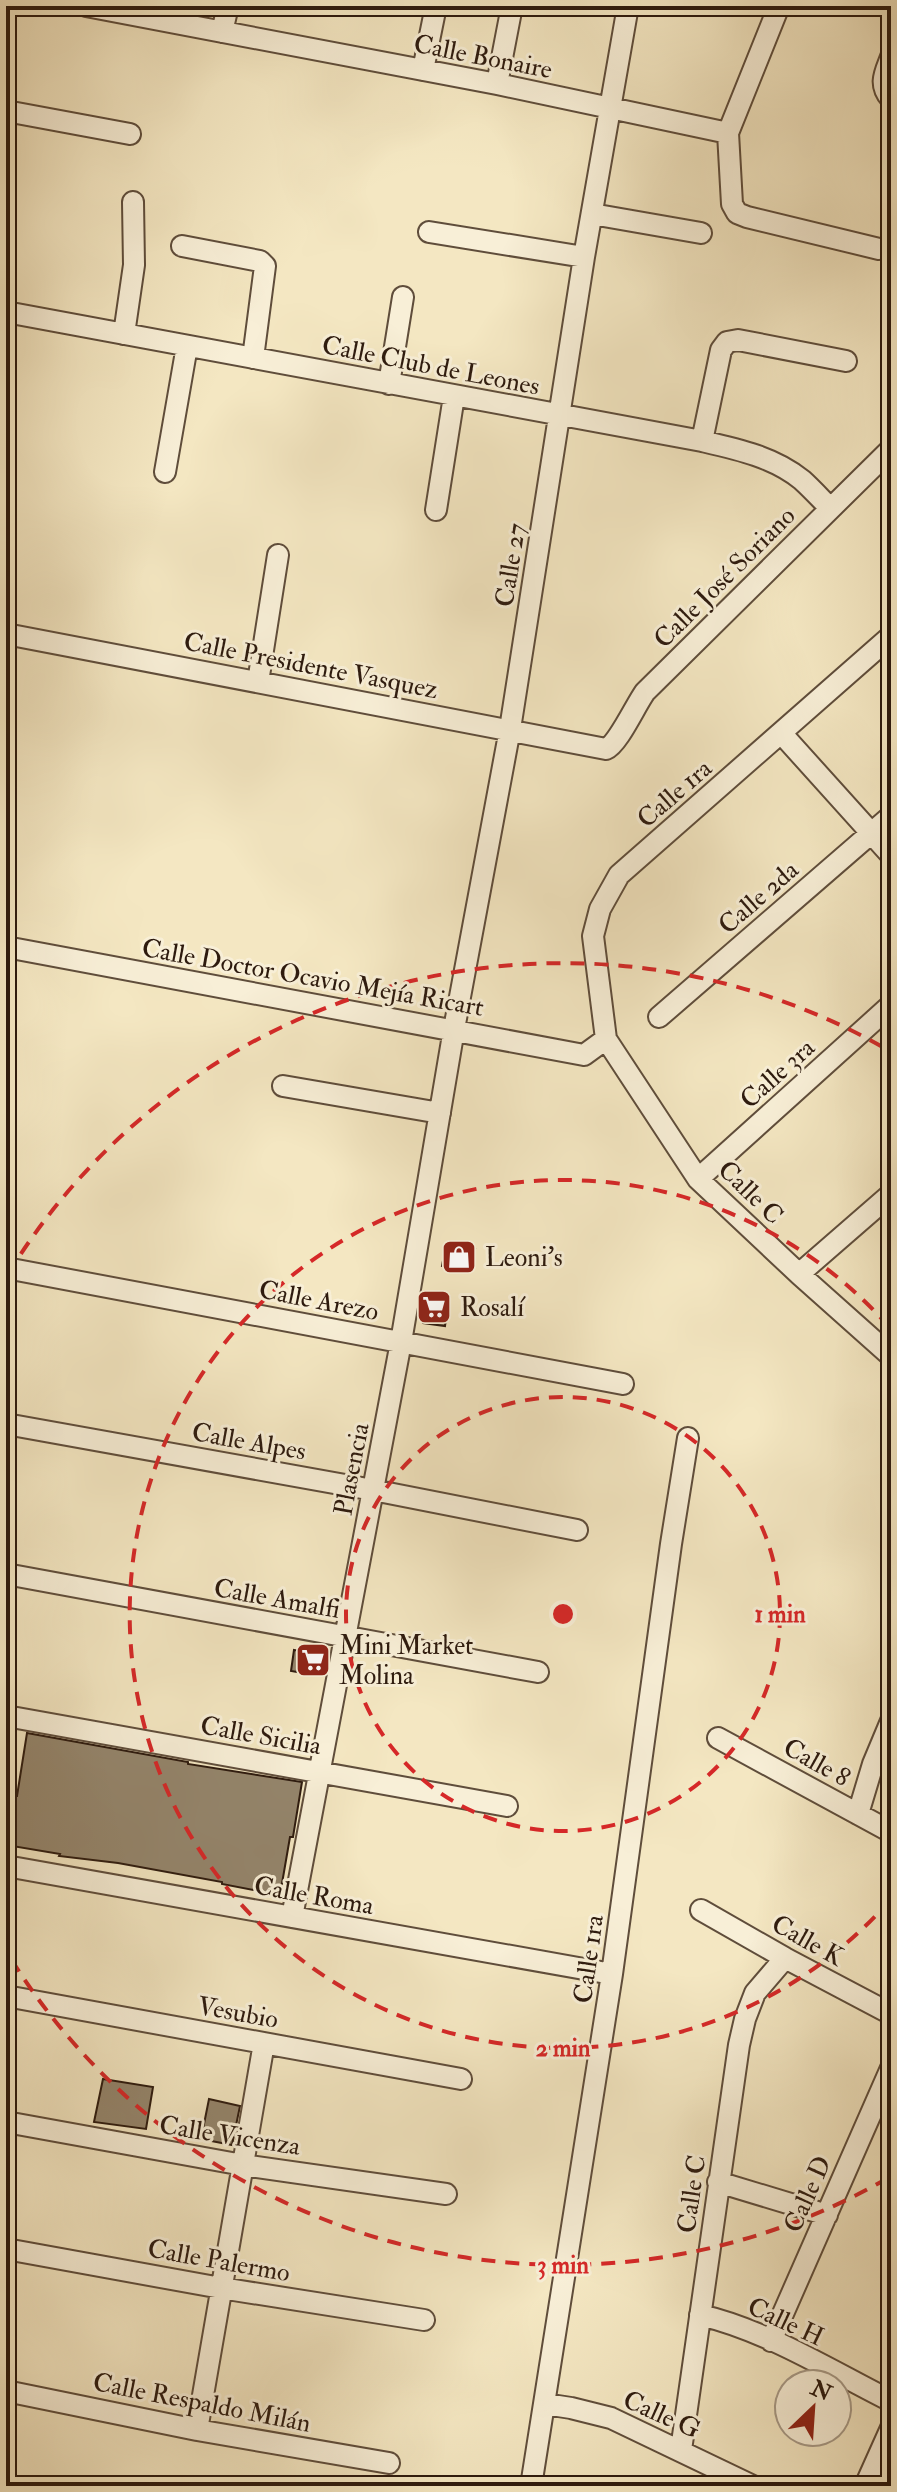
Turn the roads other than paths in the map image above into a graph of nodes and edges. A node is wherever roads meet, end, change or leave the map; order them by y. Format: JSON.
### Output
{"nodes":[{"id":1,"x":86,"y":6,"type":"edge"},
{"id":2,"x":228,"y":6,"type":"edge"},
{"id":3,"x":436,"y":6,"type":"edge"},
{"id":4,"x":512,"y":6,"type":"edge"},
{"id":5,"x":628,"y":6,"type":"edge"},
{"id":6,"x":779,"y":6,"type":"edge"},
{"id":7,"x":119,"y":9,"type":"edge"},
{"id":8,"x":222,"y":32,"type":"junction"},
{"id":9,"x":891,"y":57,"type":"edge"},
{"id":10,"x":423,"y":70,"type":"junction"},
{"id":11,"x":497,"y":84,"type":"junction"},
{"id":12,"x":891,"y":99,"type":"edge"},
{"id":13,"x":611,"y":108,"type":"junction"},
{"id":14,"x":6,"y":111,"type":"edge"},
{"id":15,"x":728,"y":133,"type":"junction"},
{"id":16,"x":130,"y":134,"type":"dead end"},
{"id":17,"x":133,"y":202,"type":"dead end"},
{"id":18,"x":592,"y":214,"type":"junction"},
{"id":19,"x":429,"y":232,"type":"dead end"},
{"id":20,"x":701,"y":233,"type":"dead end"},
{"id":21,"x":182,"y":246,"type":"dead end"},
{"id":22,"x":879,"y":249,"type":"dead end"},
{"id":23,"x":584,"y":257,"type":"junction"},
{"id":24,"x":403,"y":297,"type":"dead end"},
{"id":25,"x":6,"y":312,"type":"edge"},
{"id":26,"x":124,"y":334,"type":"junction"},
{"id":27,"x":187,"y":346,"type":"junction"},
{"id":28,"x":253,"y":358,"type":"junction"},
{"id":29,"x":846,"y":361,"type":"dead end"},
{"id":30,"x":389,"y":384,"type":"junction"},
{"id":31,"x":454,"y":396,"type":"junction"},
{"id":32,"x":559,"y":416,"type":"junction"},
{"id":33,"x":702,"y":441,"type":"junction"},
{"id":34,"x":891,"y":449,"type":"edge"},
{"id":35,"x":165,"y":472,"type":"dead end"},
{"id":36,"x":830,"y":508,"type":"junction"},
{"id":37,"x":436,"y":510,"type":"dead end"},
{"id":38,"x":278,"y":555,"type":"dead end"},
{"id":39,"x":6,"y":634,"type":"edge"},
{"id":40,"x":891,"y":636,"type":"edge"},
{"id":41,"x":258,"y":682,"type":"junction"},
{"id":42,"x":510,"y":729,"type":"junction"},
{"id":43,"x":782,"y":734,"type":"junction"},
{"id":44,"x":606,"y":749,"type":"joint"},
{"id":45,"x":891,"y":816,"type":"edge"},
{"id":46,"x":871,"y":833,"type":"junction"},
{"id":47,"x":891,"y":855,"type":"edge"},
{"id":48,"x":6,"y":947,"type":"edge"},
{"id":49,"x":891,"y":1005,"type":"edge"},
{"id":50,"x":659,"y":1017,"type":"dead end"},
{"id":51,"x":454,"y":1029,"type":"junction"},
{"id":52,"x":606,"y":1039,"type":"junction"},
{"id":53,"x":283,"y":1086,"type":"dead end"},
{"id":54,"x":440,"y":1113,"type":"junction"},
{"id":55,"x":698,"y":1179,"type":"junction"},
{"id":56,"x":891,"y":1194,"type":"edge"},
{"id":57,"x":6,"y":1268,"type":"edge"},
{"id":58,"x":799,"y":1274,"type":"junction"},
{"id":59,"x":401,"y":1342,"type":"junction"},
{"id":60,"x":891,"y":1356,"type":"edge"},
{"id":61,"x":623,"y":1384,"type":"dead end"},
{"id":62,"x":6,"y":1424,"type":"edge"},
{"id":63,"x":688,"y":1438,"type":"dead end"},
{"id":64,"x":373,"y":1490,"type":"junction"},
{"id":65,"x":577,"y":1530,"type":"dead end"},
{"id":66,"x":6,"y":1574,"type":"edge"},
{"id":67,"x":345,"y":1637,"type":"junction"},
{"id":68,"x":538,"y":1672,"type":"dead end"},
{"id":69,"x":6,"y":1716,"type":"edge"},
{"id":70,"x":891,"y":1721,"type":"edge"},
{"id":71,"x":718,"y":1738,"type":"dead end"},
{"id":72,"x":320,"y":1772,"type":"junction"},
{"id":73,"x":507,"y":1806,"type":"dead end"},
{"id":74,"x":858,"y":1814,"type":"junction"},
{"id":75,"x":891,"y":1832,"type":"edge"},
{"id":76,"x":6,"y":1866,"type":"edge"},
{"id":77,"x":701,"y":1910,"type":"dead end"},
{"id":78,"x":292,"y":1917,"type":"junction"},
{"id":79,"x":785,"y":1958,"type":"junction"},
{"id":80,"x":612,"y":1974,"type":"junction"},
{"id":81,"x":6,"y":1996,"type":"edge"},
{"id":82,"x":891,"y":2014,"type":"edge"},
{"id":83,"x":264,"y":2043,"type":"junction"},
{"id":84,"x":891,"y":2068,"type":"edge"},
{"id":85,"x":461,"y":2079,"type":"dead end"},
{"id":86,"x":6,"y":2122,"type":"edge"},
{"id":87,"x":243,"y":2165,"type":"junction"},
{"id":88,"x":718,"y":2182,"type":"junction"},
{"id":89,"x":446,"y":2194,"type":"dead end"},
{"id":90,"x":827,"y":2215,"type":"junction"},
{"id":91,"x":6,"y":2249,"type":"edge"},
{"id":92,"x":221,"y":2288,"type":"junction"},
{"id":93,"x":700,"y":2315,"type":"junction"},
{"id":94,"x":424,"y":2320,"type":"dead end"},
{"id":95,"x":771,"y":2341,"type":"junction"},
{"id":96,"x":6,"y":2391,"type":"edge"},
{"id":97,"x":891,"y":2401,"type":"edge"},
{"id":98,"x":545,"y":2404,"type":"junction"},
{"id":99,"x":891,"y":2428,"type":"edge"},
{"id":100,"x":197,"y":2430,"type":"junction"},
{"id":101,"x":681,"y":2450,"type":"junction"},
{"id":102,"x":389,"y":2463,"type":"dead end"},
{"id":103,"x":531,"y":2486,"type":"edge"},
{"id":104,"x":753,"y":2486,"type":"edge"},
{"id":105,"x":865,"y":2486,"type":"edge"}],
"edges":[{"from":1,"to":7,"type":"street","name":"Calle Bonaire"},
{"from":2,"to":8,"type":"street"},
{"from":3,"to":10,"type":"street"},
{"from":4,"to":11,"type":"street"},
{"from":5,"to":13,"type":"street","name":"Calle 27"},
{"from":6,"to":15,"type":"street"},
{"from":7,"to":8,"type":"street","name":"Calle Bonaire"},
{"from":8,"to":10,"type":"street","name":"Calle Bonaire"},
{"from":9,"to":12,"type":"street"},
{"from":10,"to":11,"type":"street","name":"Calle Bonaire"},
{"from":11,"to":13,"type":"street","name":"Calle Bonaire"},
{"from":13,"to":15,"type":"street","name":"Calle Bonaire"},
{"from":13,"to":18,"type":"street","name":"Calle 27"},
{"from":14,"to":16,"type":"street"},
{"from":15,"to":22,"type":"street"},
{"from":17,"to":26,"type":"street"},
{"from":18,"to":20,"type":"street"},
{"from":18,"to":23,"type":"street","name":"Calle 27"},
{"from":19,"to":23,"type":"street"},
{"from":21,"to":28,"type":"street"},
{"from":23,"to":32,"type":"street","name":"Calle 27"},
{"from":24,"to":30,"type":"street"},
{"from":25,"to":26,"type":"street","name":"Calle Club de Leones"},
{"from":26,"to":27,"type":"street","name":"Calle Club de Leones"},
{"from":27,"to":28,"type":"street","name":"Calle Club de Leones"},
{"from":27,"to":35,"type":"street"},
{"from":28,"to":30,"type":"street","name":"Calle Club de Leones"},
{"from":29,"to":33,"type":"street"},
{"from":30,"to":31,"type":"street","name":"Calle Club de Leones"},
{"from":31,"to":32,"type":"street","name":"Calle Club de Leones"},
{"from":31,"to":37,"type":"street"},
{"from":32,"to":33,"type":"street","name":"Calle Club de Leones"},
{"from":32,"to":42,"type":"street","name":"Calle 27"},
{"from":33,"to":36,"type":"street","name":"Calle Club de Leones"},
{"from":34,"to":36,"type":"street","name":"Calle José Soriano"},
{"from":36,"to":44,"type":"street","name":"Calle José Soriano"},
{"from":38,"to":41,"type":"street"},
{"from":39,"to":41,"type":"street","name":"Calle Presidente Vasquez"},
{"from":40,"to":43,"type":"street","name":"Calle 1ra"},
{"from":41,"to":42,"type":"street","name":"Calle Presidente Vasquez"},
{"from":42,"to":44,"type":"street","name":"Calle Presidente Vasquez"},
{"from":42,"to":51,"type":"street","name":"Calle 27"},
{"from":43,"to":46,"type":"street"},
{"from":43,"to":52,"type":"street","name":"Calle 1ra"},
{"from":45,"to":46,"type":"street","name":"Calle 2da"},
{"from":46,"to":47,"type":"street"},
{"from":46,"to":50,"type":"street","name":"Calle 2da"},
{"from":48,"to":51,"type":"street","name":"Calle Doctor Ocavio Mejía Ricart"},
{"from":49,"to":55,"type":"street","name":"Calle 3ra"},
{"from":51,"to":52,"type":"street","name":"Calle Doctor Ocavio Mejía Ricart"},
{"from":51,"to":54,"type":"street","name":"Plasencia"},
{"from":52,"to":55,"type":"street","name":"Calle C"},
{"from":53,"to":54,"type":"street"},
{"from":54,"to":59,"type":"street","name":"Plasencia"},
{"from":55,"to":58,"type":"street","name":"Calle C"},
{"from":56,"to":58,"type":"street"},
{"from":57,"to":59,"type":"street","name":"Calle Arezo"},
{"from":58,"to":60,"type":"street","name":"Calle C"},
{"from":59,"to":61,"type":"street","name":"Calle Arezo"},
{"from":59,"to":64,"type":"street","name":"Plasencia"},
{"from":62,"to":64,"type":"street","name":"Calle Alpes"},
{"from":63,"to":80,"type":"street","name":"Calle 1ra"},
{"from":64,"to":65,"type":"street","name":"Calle Alpes"},
{"from":64,"to":67,"type":"street","name":"Plasencia"},
{"from":66,"to":67,"type":"street","name":"Calle Amalfi"},
{"from":67,"to":68,"type":"street","name":"Calle Amalfi"},
{"from":67,"to":72,"type":"street","name":"Plasencia"},
{"from":69,"to":72,"type":"street","name":"Calle Sicilia"},
{"from":70,"to":74,"type":"street"},
{"from":71,"to":74,"type":"street","name":"Calle 8"},
{"from":72,"to":73,"type":"street","name":"Calle Sicilia"},
{"from":72,"to":78,"type":"street","name":"Plasencia"},
{"from":74,"to":75,"type":"street","name":"Calle 8"},
{"from":76,"to":78,"type":"street","name":"Calle Roma"},
{"from":77,"to":79,"type":"street","name":"Calle K"},
{"from":78,"to":80,"type":"street","name":"Calle Roma"},
{"from":79,"to":82,"type":"street","name":"Calle K"},
{"from":79,"to":88,"type":"street","name":"Calle C"},
{"from":80,"to":98,"type":"street","name":"Calle 1ra"},
{"from":81,"to":83,"type":"street","name":"Vesubio"},
{"from":83,"to":85,"type":"street","name":"Vesubio"},
{"from":83,"to":87,"type":"street"},
{"from":84,"to":90,"type":"street","name":"Calle D"},
{"from":86,"to":87,"type":"street","name":"Calle Vicenza"},
{"from":87,"to":89,"type":"street","name":"Calle Vicenza"},
{"from":87,"to":92,"type":"street"},
{"from":88,"to":90,"type":"street"},
{"from":88,"to":93,"type":"street","name":"Calle C"},
{"from":90,"to":95,"type":"street","name":"Calle D"},
{"from":91,"to":92,"type":"street","name":"Calle Palermo"},
{"from":92,"to":94,"type":"street","name":"Calle Palermo"},
{"from":92,"to":100,"type":"street"},
{"from":93,"to":95,"type":"street","name":"Calle H"},
{"from":93,"to":101,"type":"street","name":"Calle C"},
{"from":95,"to":97,"type":"street","name":"Calle H"},
{"from":96,"to":100,"type":"street","name":"Calle Respaldo Milán"},
{"from":98,"to":101,"type":"street","name":"Calle G"},
{"from":98,"to":103,"type":"street","name":"Calle 1ra"},
{"from":99,"to":105,"type":"street"},
{"from":100,"to":102,"type":"street","name":"Calle Respaldo Milán"},
{"from":101,"to":104,"type":"street","name":"Calle G"}]}
